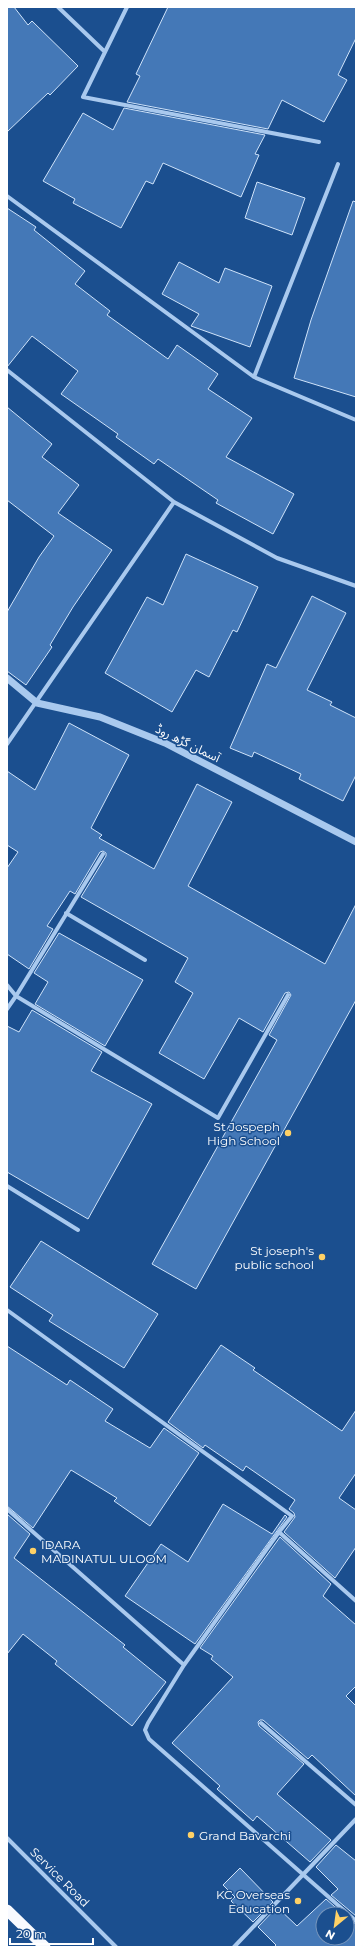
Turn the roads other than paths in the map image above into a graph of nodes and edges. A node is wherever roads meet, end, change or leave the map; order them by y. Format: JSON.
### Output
{"nodes":[{"id":1,"x":58,"y":7,"type":"edge"},
{"id":2,"x":126,"y":7,"type":"edge"},
{"id":3,"x":104,"y":51,"type":"junction"},
{"id":4,"x":319,"y":142,"type":"dead end"},
{"id":5,"x":338,"y":164,"type":"dead end"},
{"id":6,"x":7,"y":196,"type":"edge"},
{"id":7,"x":7,"y":370,"type":"edge"},
{"id":8,"x":254,"y":377,"type":"junction"},
{"id":9,"x":356,"y":420,"type":"edge"},
{"id":10,"x":174,"y":502,"type":"junction"},
{"id":11,"x":356,"y":586,"type":"edge"},
{"id":12,"x":7,"y":678,"type":"edge"},
{"id":13,"x":37,"y":702,"type":"junction"},
{"id":14,"x":7,"y":744,"type":"edge"},
{"id":15,"x":356,"y":842,"type":"edge"},
{"id":16,"x":103,"y":854,"type":"dead end"},
{"id":17,"x":66,"y":912,"type":"junction"},
{"id":18,"x":145,"y":960,"type":"dead end"},
{"id":19,"x":7,"y":985,"type":"edge"},
{"id":20,"x":16,"y":996,"type":"junction"},
{"id":21,"x":288,"y":996,"type":"dead end"},
{"id":22,"x":7,"y":1009,"type":"edge"},
{"id":23,"x":7,"y":1186,"type":"edge"},
{"id":24,"x":78,"y":1230,"type":"dead end"},
{"id":25,"x":7,"y":1310,"type":"edge"},
{"id":26,"x":7,"y":1509,"type":"edge"},
{"id":27,"x":279,"y":1532,"type":"junction"},
{"id":28,"x":356,"y":1601,"type":"edge"},
{"id":29,"x":184,"y":1665,"type":"junction"},
{"id":30,"x":261,"y":1723,"type":"dead end"},
{"id":31,"x":356,"y":1805,"type":"edge"},
{"id":32,"x":356,"y":1820,"type":"edge"},
{"id":33,"x":7,"y":1838,"type":"edge"},
{"id":34,"x":304,"y":1874,"type":"junction"},
{"id":35,"x":7,"y":1910,"type":"edge"},
{"id":36,"x":356,"y":1921,"type":"edge"},
{"id":37,"x":46,"y":1947,"type":"edge"},
{"id":38,"x":116,"y":1947,"type":"edge"},
{"id":39,"x":234,"y":1947,"type":"edge"}],
"edges":[{"from":1,"to":3,"type":"street"},
{"from":2,"to":3,"type":"street"},
{"from":3,"to":4,"type":"street"},
{"from":5,"to":8,"type":"street"},
{"from":6,"to":8,"type":"street"},
{"from":7,"to":10,"type":"street"},
{"from":8,"to":9,"type":"street"},
{"from":10,"to":11,"type":"street"},
{"from":10,"to":13,"type":"street"},
{"from":12,"to":13,"type":"street","name":"آسمان گڑھ روڈ"},
{"from":13,"to":14,"type":"street"},
{"from":13,"to":15,"type":"street","name":"آسمان گڑھ روڈ"},
{"from":16,"to":17,"type":"street"},
{"from":17,"to":18,"type":"street"},
{"from":17,"to":20,"type":"street"},
{"from":19,"to":20,"type":"street"},
{"from":20,"to":21,"type":"street"},
{"from":20,"to":22,"type":"street"},
{"from":23,"to":24,"type":"street"},
{"from":25,"to":27,"type":"street"},
{"from":26,"to":29,"type":"street"},
{"from":27,"to":28,"type":"street"},
{"from":27,"to":29,"type":"street"},
{"from":29,"to":34,"type":"street"},
{"from":30,"to":31,"type":"street"},
{"from":32,"to":34,"type":"street"},
{"from":33,"to":38,"type":"street","name":"Service Road"},
{"from":34,"to":36,"type":"street"},
{"from":34,"to":39,"type":"street"},
{"from":35,"to":37,"type":"highway"}]}
